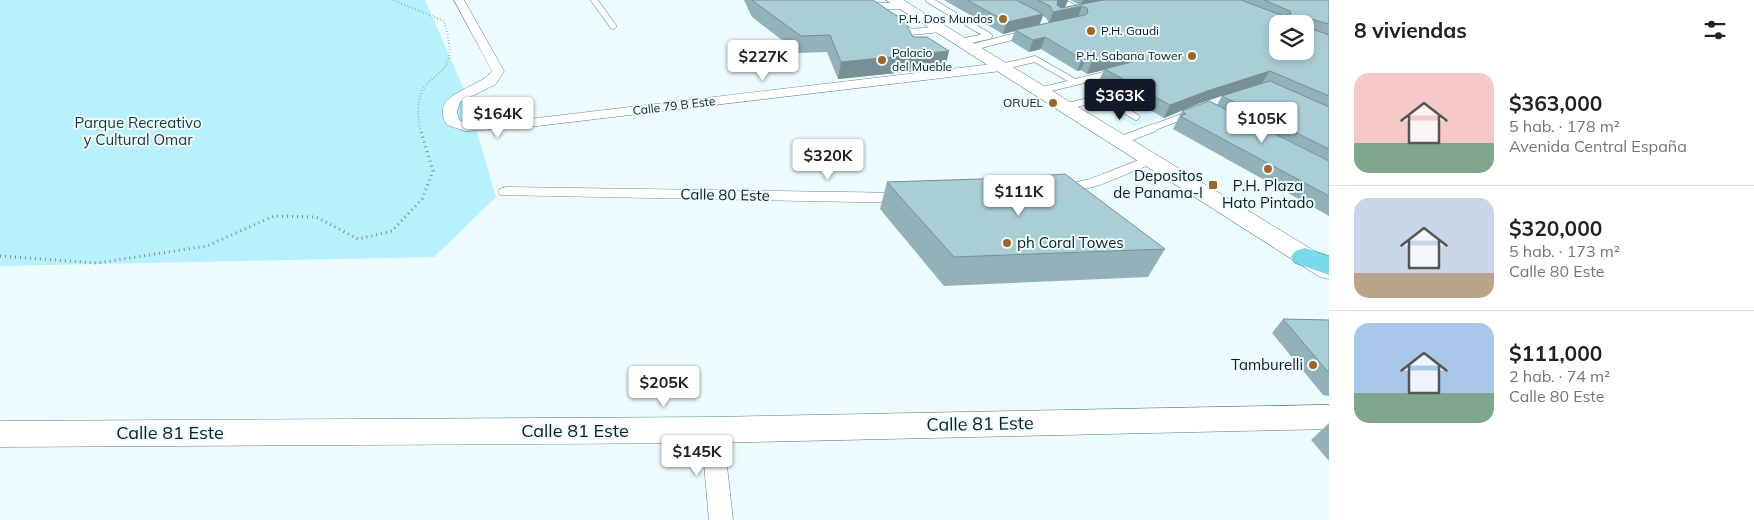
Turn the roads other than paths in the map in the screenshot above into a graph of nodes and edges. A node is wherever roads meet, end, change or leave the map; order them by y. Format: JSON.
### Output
{"nodes":[{"id":1,"x":459,"y":0,"type":"edge"},
{"id":2,"x":594,"y":0,"type":"edge"},
{"id":3,"x":929,"y":0,"type":"edge"},
{"id":4,"x":1059,"y":0,"type":"edge"},
{"id":5,"x":1088,"y":9,"type":"edge"},
{"id":6,"x":892,"y":10,"type":"edge"},
{"id":7,"x":1079,"y":10,"type":"junction"},
{"id":8,"x":1065,"y":13,"type":"edge"},
{"id":9,"x":613,"y":26,"type":"dead end"},
{"id":10,"x":1034,"y":32,"type":"edge"},
{"id":11,"x":966,"y":45,"type":"junction"},
{"id":12,"x":1000,"y":67,"type":"junction"},
{"id":13,"x":1118,"y":72,"type":"edge"},
{"id":14,"x":1075,"y":82,"type":"junction"},
{"id":15,"x":1039,"y":91,"type":"junction"},
{"id":16,"x":1065,"y":107,"type":"junction"},
{"id":17,"x":1194,"y":112,"type":"edge"},
{"id":18,"x":1136,"y":117,"type":"dead end"},
{"id":19,"x":1119,"y":141,"type":"junction"},
{"id":20,"x":1149,"y":160,"type":"junction"},
{"id":21,"x":506,"y":192,"type":"dead end"},
{"id":22,"x":1043,"y":194,"type":"edge"},
{"id":23,"x":921,"y":198,"type":"edge"},
{"id":24,"x":1317,"y":262,"type":"edge"},
{"id":25,"x":1329,"y":271,"type":"edge"},
{"id":26,"x":1329,"y":417,"type":"edge"},
{"id":27,"x":712,"y":430,"type":"junction"},
{"id":28,"x":0,"y":434,"type":"edge"},
{"id":29,"x":721,"y":520,"type":"edge"}],
"edges":[{"from":1,"to":12,"type":"street","name":"Calle 79 B Este"},
{"from":2,"to":9,"type":"lane"},
{"from":3,"to":11,"type":"lane"},
{"from":4,"to":7,"type":"lane"},
{"from":5,"to":7,"type":"lane"},
{"from":6,"to":6,"type":"lane"},
{"from":6,"to":11,"type":"street"},
{"from":7,"to":8,"type":"lane"},
{"from":10,"to":11,"type":"lane"},
{"from":11,"to":12,"type":"street"},
{"from":12,"to":14,"type":"lane"},
{"from":12,"to":15,"type":"street"},
{"from":13,"to":14,"type":"lane"},
{"from":14,"to":15,"type":"lane"},
{"from":15,"to":16,"type":"street"},
{"from":16,"to":18,"type":"lane"},
{"from":16,"to":19,"type":"street"},
{"from":17,"to":19,"type":"lane"},
{"from":19,"to":20,"type":"street"},
{"from":20,"to":22,"type":"street"},
{"from":20,"to":24,"type":"street"},
{"from":21,"to":23,"type":"street","name":"Calle 80 Este"},
{"from":24,"to":25,"type":"street"},
{"from":26,"to":27,"type":"street","name":"Calle 81 Este"},
{"from":27,"to":28,"type":"street","name":"Calle 81 Este"},
{"from":27,"to":29,"type":"street"}]}
